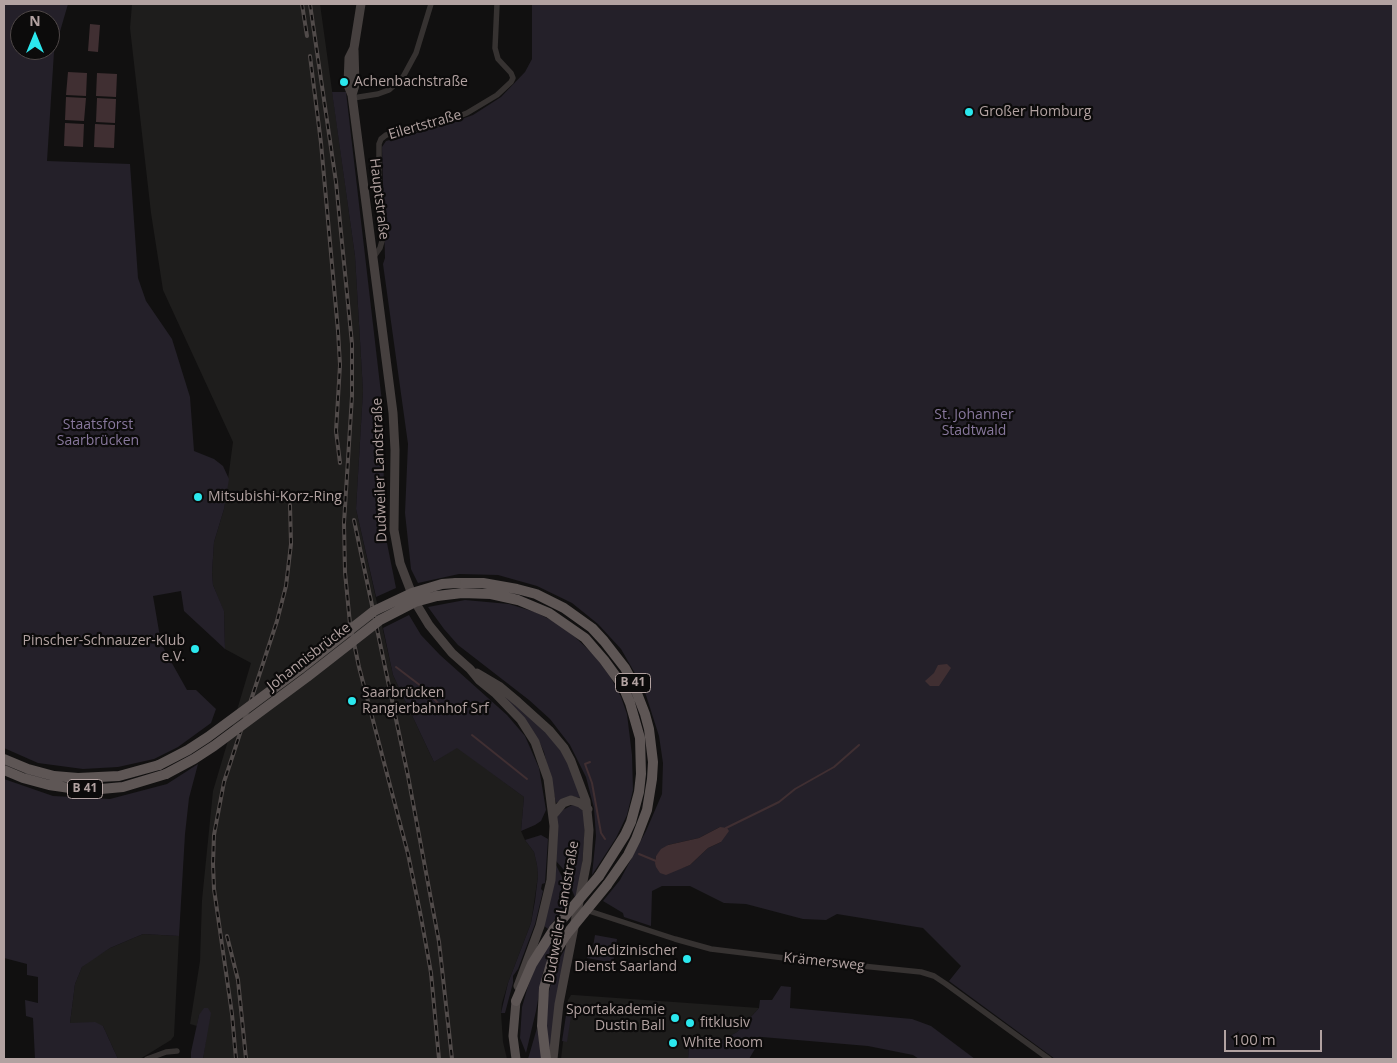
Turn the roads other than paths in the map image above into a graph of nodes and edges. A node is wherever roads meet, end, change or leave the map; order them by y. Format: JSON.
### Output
{"nodes":[{"id":1,"x":361,"y":4,"type":"edge"},
{"id":2,"x":431,"y":4,"type":"edge"},
{"id":3,"x":497,"y":4,"type":"edge"},
{"id":4,"x":353,"y":96,"type":"junction"},
{"id":5,"x":373,"y":258,"type":"junction"},
{"id":6,"x":380,"y":308,"type":"joint"},
{"id":7,"x":470,"y":669,"type":"junction"},
{"id":8,"x":4,"y":759,"type":"edge"},
{"id":9,"x":4,"y":770,"type":"edge"},
{"id":10,"x":588,"y":809,"type":"junction"},
{"id":11,"x":553,"y":815,"type":"junction"},
{"id":12,"x":579,"y":908,"type":"junction"},
{"id":13,"x":516,"y":1000,"type":"junction"},
{"id":14,"x":177,"y":1051,"type":"dead end"},
{"id":15,"x":148,"y":1059,"type":"edge"},
{"id":16,"x":516,"y":1059,"type":"edge"},
{"id":17,"x":546,"y":1059,"type":"edge"},
{"id":18,"x":553,"y":1059,"type":"edge"},
{"id":19,"x":1049,"y":1059,"type":"edge"}],
"edges":[{"from":1,"to":4,"type":"main road","name":"Hauptstraße"},
{"from":2,"to":4,"type":"street"},
{"from":3,"to":5,"type":"street","name":"Eilertstraße"},
{"from":4,"to":5,"type":"main road","name":"Hauptstraße"},
{"from":5,"to":6,"type":"main road","name":"Hauptstraße"},
{"from":6,"to":7,"type":"main road","name":"Dudweiler Landstraße"},
{"from":7,"to":10,"type":"main road","name":"Dudweiler Landstraße"},
{"from":7,"to":11,"type":"main road","name":"Dudweiler Landstraße"},
{"from":8,"to":17,"type":"highway","name":"Johannisbrücke","number":"B 41","bridge":true},
{"from":9,"to":13,"type":"highway","name":"Johannisbrücke","number":"B 41","bridge":true},
{"from":10,"to":11,"type":"main road"},
{"from":10,"to":12,"type":"main road","name":"Dudweiler Landstraße"},
{"from":11,"to":13,"type":"main road","name":"Dudweiler Landstraße"},
{"from":12,"to":18,"type":"main road","name":"Dudweiler Landstraße"},
{"from":12,"to":19,"type":"street","name":"Krämersweg"},
{"from":13,"to":16,"type":"main road","name":"Dudweiler Landstraße"},
{"from":14,"to":15,"type":"street"}]}
